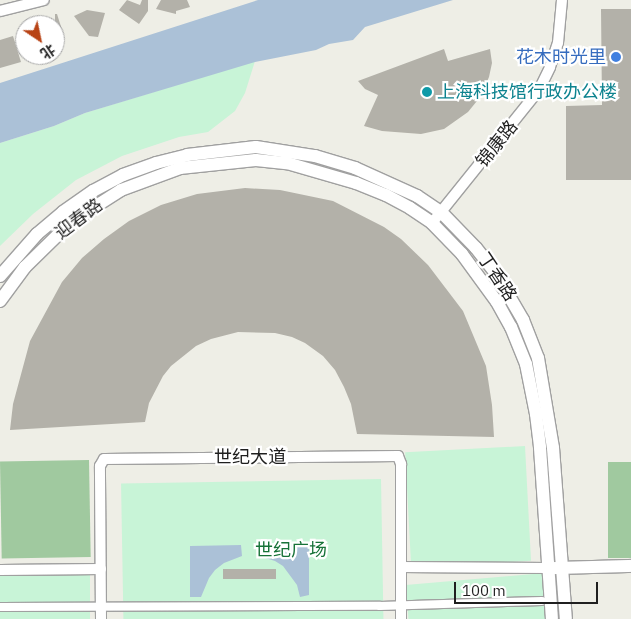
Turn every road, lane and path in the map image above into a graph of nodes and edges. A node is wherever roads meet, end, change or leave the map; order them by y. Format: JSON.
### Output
{"nodes":[{"id":1,"x":44,"y":0,"type":"edge"},
{"id":2,"x":562,"y":0,"type":"edge"},
{"id":3,"x":0,"y":10,"type":"edge"},
{"id":4,"x":187,"y":155,"type":"joint"},
{"id":5,"x":180,"y":168,"type":"joint"},
{"id":6,"x":441,"y":212,"type":"junction"},
{"id":7,"x":432,"y":223,"type":"junction"},
{"id":8,"x":0,"y":276,"type":"edge"},
{"id":9,"x":0,"y":301,"type":"edge"},
{"id":10,"x":401,"y":566,"type":"junction"},
{"id":11,"x":631,"y":566,"type":"edge"},
{"id":12,"x":554,"y":568,"type":"junction"},
{"id":13,"x":101,"y":569,"type":"junction"},
{"id":14,"x":0,"y":570,"type":"edge"},
{"id":15,"x":542,"y":601,"type":"dead end"},
{"id":16,"x":401,"y":605,"type":"junction"},
{"id":17,"x":0,"y":607,"type":"edge"},
{"id":18,"x":101,"y":608,"type":"junction"},
{"id":19,"x":101,"y":619,"type":"edge"},
{"id":20,"x":401,"y":619,"type":"edge"},
{"id":21,"x":552,"y":619,"type":"edge"},
{"id":22,"x":566,"y":619,"type":"edge"}],
"edges":[{"from":1,"to":3,"type":"street"},
{"from":2,"to":6,"type":"street","name":"锦康路"},
{"from":4,"to":6,"type":"street","name":"丁香路"},
{"from":4,"to":8,"type":"street","name":"迎春路"},
{"from":5,"to":7,"type":"street","name":"丁香路"},
{"from":5,"to":9,"type":"street","name":"迎春路"},
{"from":6,"to":7,"type":"street","name":"锦康路"},
{"from":6,"to":12,"type":"street","name":"丁香路"},
{"from":7,"to":12,"type":"street","name":"丁香路"},
{"from":10,"to":12,"type":"street"},
{"from":10,"to":13,"type":"street","name":"世纪大道"},
{"from":10,"to":16,"type":"street","name":"世纪大道"},
{"from":11,"to":12,"type":"street"},
{"from":12,"to":21,"type":"street","name":"丁香路"},
{"from":12,"to":22,"type":"street","name":"丁香路"},
{"from":13,"to":14,"type":"street"},
{"from":13,"to":18,"type":"street","name":"世纪大道"},
{"from":15,"to":16,"type":"street"},
{"from":16,"to":18,"type":"street"},
{"from":16,"to":20,"type":"street","name":"世纪大道"},
{"from":17,"to":18,"type":"street"},
{"from":18,"to":19,"type":"street","name":"世纪大道"}]}
